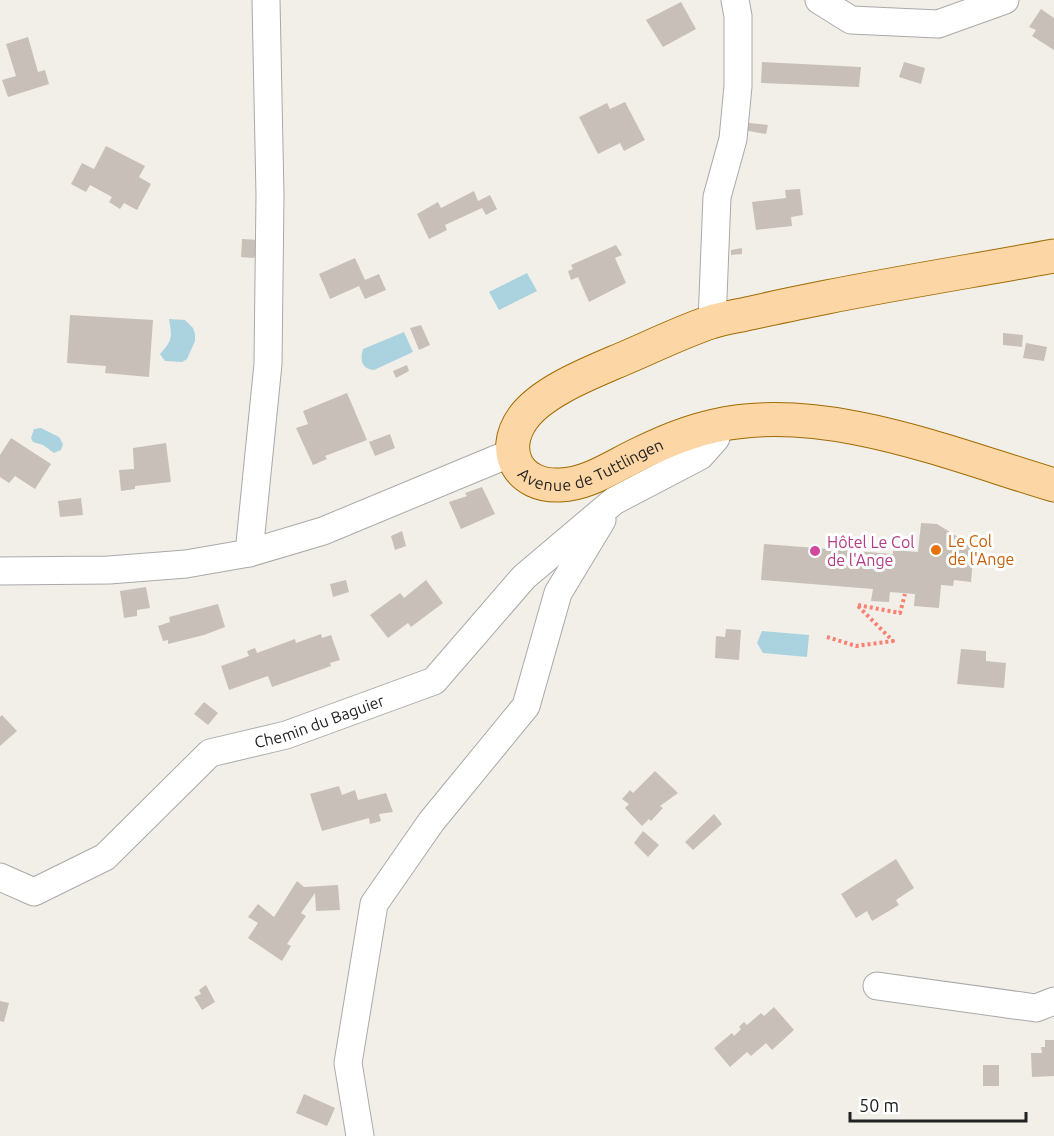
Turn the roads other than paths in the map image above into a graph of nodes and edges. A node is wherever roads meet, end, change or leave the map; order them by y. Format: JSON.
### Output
{"nodes":[{"id":1,"x":266,"y":0,"type":"edge"},
{"id":2,"x":735,"y":0,"type":"edge"},
{"id":3,"x":819,"y":0,"type":"edge"},
{"id":4,"x":1005,"y":0,"type":"edge"},
{"id":5,"x":1054,"y":256,"type":"edge"},
{"id":6,"x":711,"y":322,"type":"junction"},
{"id":7,"x":717,"y":425,"type":"junction"},
{"id":8,"x":513,"y":454,"type":"junction"},
{"id":9,"x":1054,"y":485,"type":"edge"},
{"id":10,"x":614,"y":501,"type":"junction"},
{"id":11,"x":249,"y":553,"type":"junction"},
{"id":12,"x":0,"y":571,"type":"edge"},
{"id":13,"x":0,"y":877,"type":"edge"},
{"id":14,"x":878,"y":986,"type":"dead end"},
{"id":15,"x":1054,"y":1001,"type":"edge"},
{"id":16,"x":360,"y":1136,"type":"edge"}],
"edges":[{"from":1,"to":11,"type":"street"},
{"from":2,"to":6,"type":"street"},
{"from":3,"to":4,"type":"street"},
{"from":5,"to":6,"type":"main road","name":"Avenue de Tuttlingen"},
{"from":6,"to":8,"type":"main road","name":"Avenue de Tuttlingen"},
{"from":7,"to":8,"type":"main road","name":"Avenue de Tuttlingen"},
{"from":7,"to":9,"type":"main road","name":"Avenue de Tuttlingen"},
{"from":7,"to":10,"type":"street","name":"Chemin du Baguier"},
{"from":8,"to":11,"type":"street"},
{"from":10,"to":13,"type":"street","name":"Chemin du Baguier"},
{"from":10,"to":16,"type":"street"},
{"from":11,"to":12,"type":"street"},
{"from":14,"to":15,"type":"street"}]}
